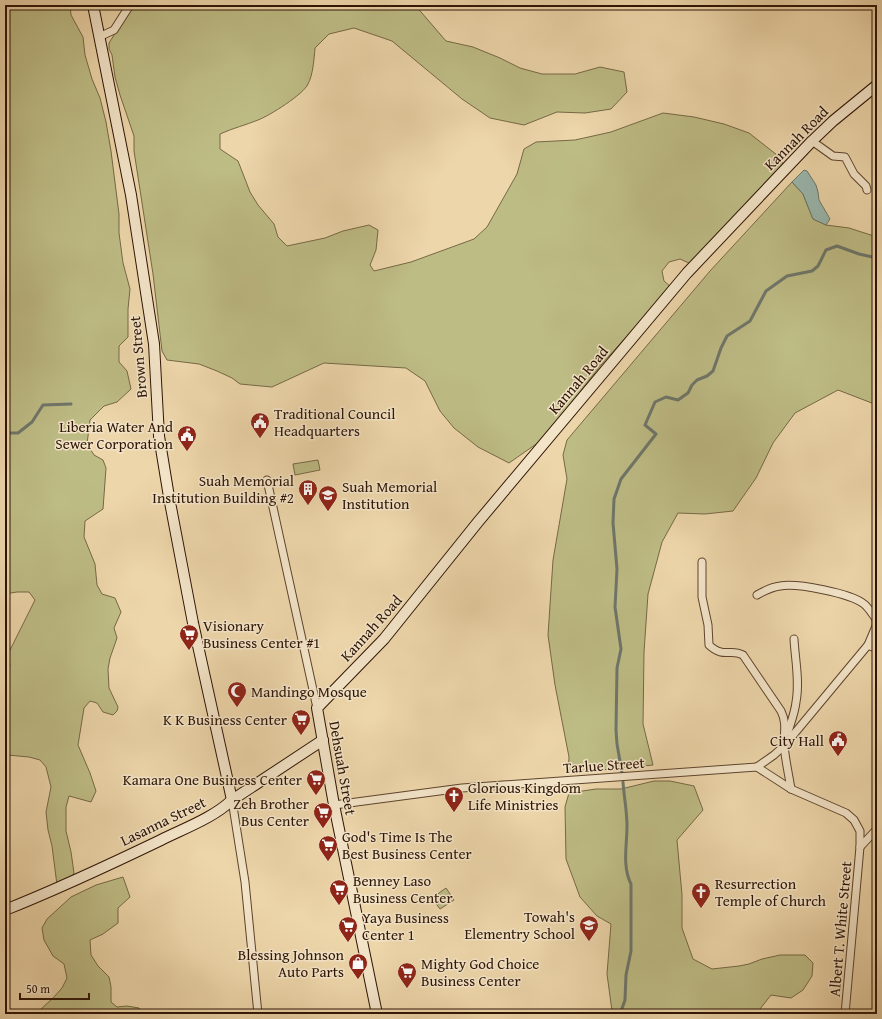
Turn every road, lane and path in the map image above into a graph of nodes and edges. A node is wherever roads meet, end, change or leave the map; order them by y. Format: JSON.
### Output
{"nodes":[{"id":1,"x":93,"y":5,"type":"edge"},
{"id":2,"x":130,"y":5,"type":"edge"},
{"id":3,"x":99,"y":37,"type":"junction"},
{"id":4,"x":877,"y":85,"type":"edge"},
{"id":5,"x":812,"y":141,"type":"junction"},
{"id":6,"x":867,"y":190,"type":"dead end"},
{"id":7,"x":267,"y":480,"type":"dead end"},
{"id":8,"x":702,"y":562,"type":"dead end"},
{"id":9,"x":756,"y":595,"type":"dead end"},
{"id":10,"x":877,"y":595,"type":"edge"},
{"id":11,"x":876,"y":625,"type":"edge"},
{"id":12,"x":794,"y":639,"type":"dead end"},
{"id":13,"x":868,"y":645,"type":"junction"},
{"id":14,"x":877,"y":649,"type":"edge"},
{"id":15,"x":317,"y":708,"type":"junction"},
{"id":16,"x":323,"y":740,"type":"junction"},
{"id":17,"x":784,"y":746,"type":"junction"},
{"id":18,"x":757,"y":767,"type":"junction"},
{"id":19,"x":791,"y":789,"type":"junction"},
{"id":20,"x":232,"y":800,"type":"junction"},
{"id":21,"x":334,"y":805,"type":"junction"},
{"id":22,"x":877,"y":829,"type":"edge"},
{"id":23,"x":860,"y":847,"type":"junction"},
{"id":24,"x":5,"y":910,"type":"edge"},
{"id":25,"x":258,"y":1014,"type":"edge"},
{"id":26,"x":377,"y":1014,"type":"edge"},
{"id":27,"x":845,"y":1014,"type":"edge"}],
"edges":[{"from":1,"to":3,"type":"street","name":"Brown Street"},
{"from":2,"to":3,"type":"street"},
{"from":3,"to":20,"type":"street","name":"Brown Street"},
{"from":4,"to":5,"type":"street","name":"Kannah Road"},
{"from":5,"to":6,"type":"street"},
{"from":5,"to":15,"type":"street","name":"Kannah Road"},
{"from":7,"to":15,"type":"street","name":"Dehsuah Street"},
{"from":8,"to":17,"type":"street"},
{"from":9,"to":11,"type":"street"},
{"from":10,"to":11,"type":"street"},
{"from":11,"to":13,"type":"street"},
{"from":12,"to":17,"type":"street"},
{"from":13,"to":14,"type":"street"},
{"from":13,"to":17,"type":"street"},
{"from":15,"to":16,"type":"street","name":"Dehsuah Street"},
{"from":16,"to":20,"type":"street","name":"Lasanna Street"},
{"from":16,"to":21,"type":"street","name":"Dehsuah Street"},
{"from":17,"to":18,"type":"street"},
{"from":17,"to":19,"type":"street"},
{"from":18,"to":19,"type":"street","name":"Albert T. White Street"},
{"from":18,"to":21,"type":"street","name":"Tarlue Street"},
{"from":19,"to":23,"type":"street","name":"Albert T. White Street"},
{"from":20,"to":24,"type":"street","name":"Lasanna Street"},
{"from":20,"to":25,"type":"street"},
{"from":21,"to":26,"type":"street","name":"Dehsuah Street"},
{"from":22,"to":23,"type":"street"},
{"from":23,"to":27,"type":"street","name":"Albert T. White Street"}]}
